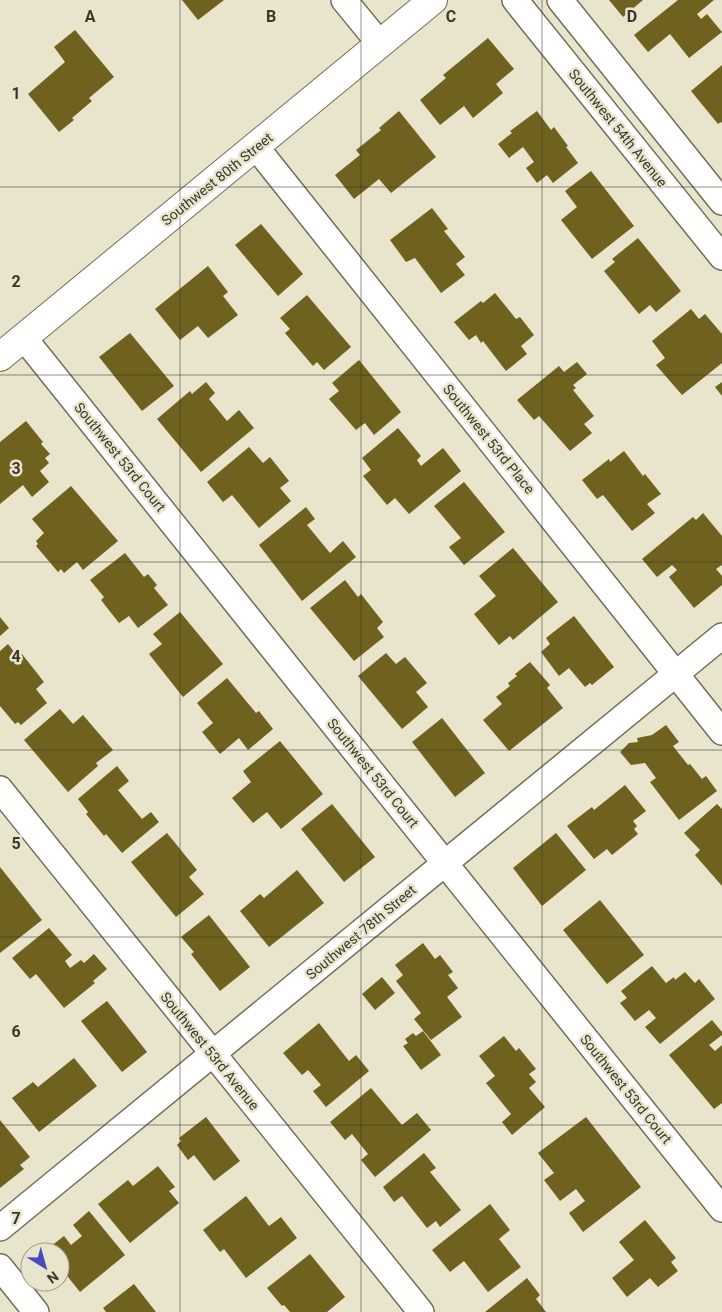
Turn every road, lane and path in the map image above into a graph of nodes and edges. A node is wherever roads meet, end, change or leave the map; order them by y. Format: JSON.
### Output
{"nodes":[{"id":1,"x":344,"y":0,"type":"edge"},
{"id":2,"x":433,"y":0,"type":"edge"},
{"id":3,"x":515,"y":0,"type":"edge"},
{"id":4,"x":560,"y":0,"type":"edge"},
{"id":5,"x":380,"y":44,"type":"junction"},
{"id":6,"x":256,"y":147,"type":"junction"},
{"id":7,"x":722,"y":202,"type":"edge"},
{"id":8,"x":722,"y":257,"type":"edge"},
{"id":9,"x":24,"y":338,"type":"junction"},
{"id":10,"x":0,"y":357,"type":"edge"},
{"id":11,"x":722,"y":636,"type":"edge"},
{"id":12,"x":676,"y":674,"type":"junction"},
{"id":13,"x":722,"y":732,"type":"edge"},
{"id":14,"x":0,"y":789,"type":"edge"},
{"id":15,"x":445,"y":863,"type":"junction"},
{"id":16,"x":213,"y":1054,"type":"junction"},
{"id":17,"x":722,"y":1209,"type":"edge"},
{"id":18,"x":0,"y":1228,"type":"edge"},
{"id":19,"x":0,"y":1267,"type":"edge"},
{"id":20,"x":36,"y":1312,"type":"edge"},
{"id":21,"x":421,"y":1312,"type":"edge"}],
"edges":[{"from":1,"to":5,"type":"street"},
{"from":2,"to":5,"type":"street","name":"Southwest 80th Street"},
{"from":3,"to":8,"type":"street","name":"Southwest 54th Avenue"},
{"from":4,"to":7,"type":"street"},
{"from":5,"to":6,"type":"street","name":"Southwest 80th Street"},
{"from":6,"to":9,"type":"street","name":"Southwest 80th Street"},
{"from":6,"to":12,"type":"street","name":"Southwest 53rd Place"},
{"from":9,"to":10,"type":"street","name":"Southwest 80th Street"},
{"from":9,"to":15,"type":"street","name":"Southwest 53rd Court"},
{"from":11,"to":12,"type":"street","name":"Southwest 78th Street"},
{"from":12,"to":13,"type":"street","name":"Southwest 53rd Place"},
{"from":12,"to":15,"type":"street","name":"Southwest 78th Street"},
{"from":14,"to":16,"type":"street","name":"Southwest 53rd Avenue"},
{"from":15,"to":16,"type":"street","name":"Southwest 78th Street"},
{"from":15,"to":17,"type":"street","name":"Southwest 53rd Court"},
{"from":16,"to":18,"type":"street","name":"Southwest 78th Street"},
{"from":16,"to":21,"type":"street","name":"Southwest 53rd Avenue"},
{"from":19,"to":20,"type":"street"}]}
